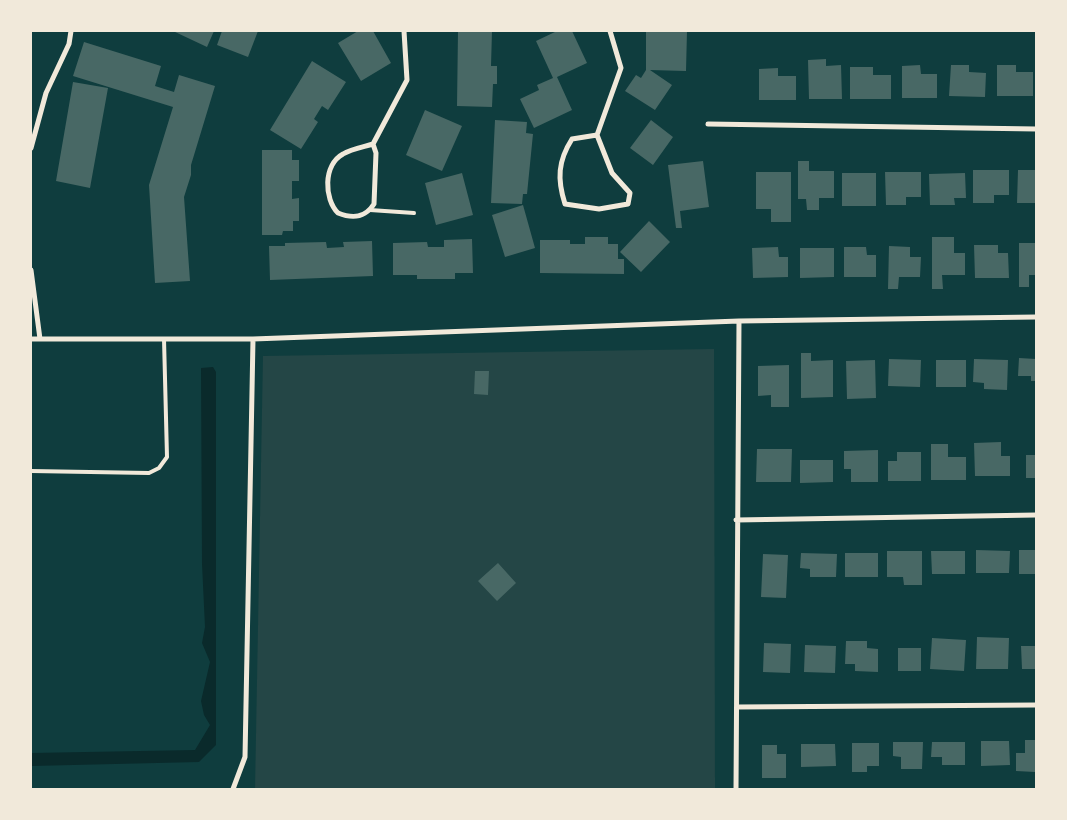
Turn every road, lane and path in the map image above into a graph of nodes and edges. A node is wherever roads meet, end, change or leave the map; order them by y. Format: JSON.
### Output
{"nodes":[{"id":1,"x":71,"y":31,"type":"edge"},
{"id":2,"x":404,"y":31,"type":"edge"},
{"id":3,"x":610,"y":31,"type":"edge"},
{"id":4,"x":708,"y":124,"type":"dead end"},
{"id":5,"x":1036,"y":129,"type":"edge"},
{"id":6,"x":597,"y":135,"type":"junction"},
{"id":7,"x":373,"y":144,"type":"junction"},
{"id":8,"x":31,"y":148,"type":"edge"},
{"id":9,"x":370,"y":210,"type":"junction"},
{"id":10,"x":414,"y":212,"type":"dead end"},
{"id":11,"x":31,"y":270,"type":"edge"},
{"id":12,"x":33,"y":288,"type":"edge"},
{"id":13,"x":1036,"y":317,"type":"edge"},
{"id":14,"x":740,"y":321,"type":"junction"},
{"id":15,"x":31,"y":339,"type":"edge"},
{"id":16,"x":40,"y":339,"type":"junction"},
{"id":17,"x":164,"y":339,"type":"junction"},
{"id":18,"x":253,"y":339,"type":"junction"},
{"id":19,"x":31,"y":471,"type":"edge"},
{"id":20,"x":1036,"y":515,"type":"edge"},
{"id":21,"x":736,"y":520,"type":"junction"},
{"id":22,"x":1036,"y":705,"type":"edge"},
{"id":23,"x":737,"y":707,"type":"junction"},
{"id":24,"x":233,"y":789,"type":"edge"},
{"id":25,"x":736,"y":789,"type":"edge"}],
"edges":[{"from":1,"to":8,"type":"street"},
{"from":2,"to":7,"type":"street"},
{"from":3,"to":6,"type":"street"},
{"from":4,"to":5,"type":"street"},
{"from":6,"to":6,"type":"street"},
{"from":7,"to":9,"type":"street"},
{"from":7,"to":9,"type":"street"},
{"from":9,"to":10,"type":"lane"},
{"from":11,"to":12,"type":"street"},
{"from":12,"to":16,"type":"street"},
{"from":13,"to":14,"type":"street"},
{"from":14,"to":18,"type":"street"},
{"from":14,"to":21,"type":"street"},
{"from":15,"to":16,"type":"street"},
{"from":16,"to":17,"type":"street"},
{"from":17,"to":18,"type":"street"},
{"from":17,"to":19,"type":"lane"},
{"from":18,"to":24,"type":"street"},
{"from":20,"to":21,"type":"street"},
{"from":21,"to":23,"type":"street"},
{"from":22,"to":23,"type":"street"},
{"from":23,"to":25,"type":"street"}]}
